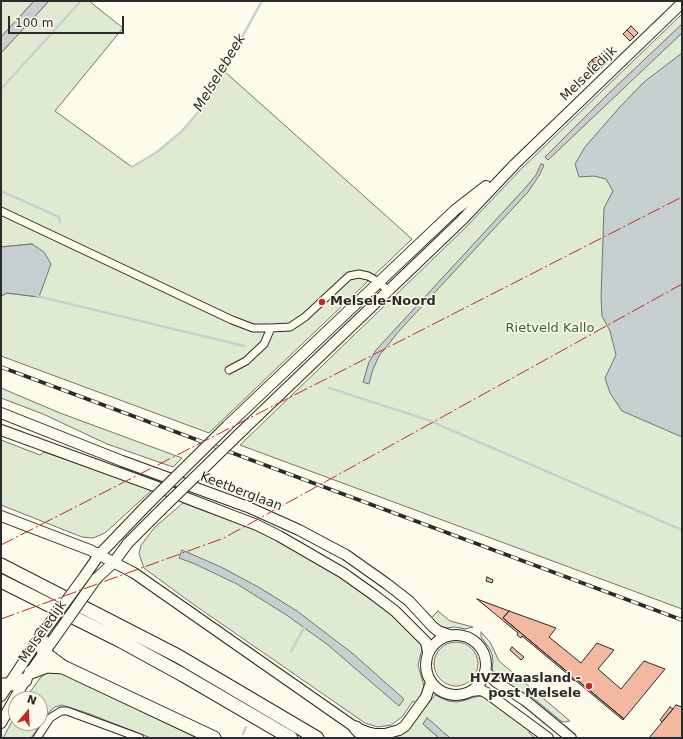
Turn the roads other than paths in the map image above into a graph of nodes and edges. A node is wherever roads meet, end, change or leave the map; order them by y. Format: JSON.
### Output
{"nodes":[{"id":1,"x":682,"y":3,"type":"edge"},
{"id":2,"x":515,"y":164,"type":"junction"},
{"id":3,"x":1,"y":211,"type":"edge"},
{"id":4,"x":379,"y":282,"type":"junction"},
{"id":5,"x":388,"y":291,"type":"junction"},
{"id":6,"x":272,"y":328,"type":"junction"},
{"id":7,"x":229,"y":370,"type":"dead end"},
{"id":8,"x":1,"y":413,"type":"edge"},
{"id":9,"x":1,"y":430,"type":"edge"},
{"id":10,"x":1,"y":516,"type":"edge"},
{"id":11,"x":122,"y":551,"type":"junction"},
{"id":12,"x":99,"y":555,"type":"junction"},
{"id":13,"x":114,"y":562,"type":"junction"},
{"id":14,"x":1,"y":564,"type":"edge"},
{"id":15,"x":134,"y":573,"type":"junction"},
{"id":16,"x":96,"y":579,"type":"junction"},
{"id":17,"x":1,"y":580,"type":"edge"},
{"id":18,"x":449,"y":635,"type":"junction"},
{"id":19,"x":48,"y":637,"type":"junction"},
{"id":20,"x":428,"y":652,"type":"junction"},
{"id":21,"x":44,"y":653,"type":"junction"},
{"id":22,"x":63,"y":667,"type":"junction"},
{"id":23,"x":486,"y":671,"type":"junction"},
{"id":24,"x":28,"y":676,"type":"junction"},
{"id":25,"x":431,"y":682,"type":"junction"},
{"id":26,"x":3,"y":689,"type":"edge"},
{"id":27,"x":471,"y":691,"type":"junction"},
{"id":28,"x":1,"y":723,"type":"edge"},
{"id":29,"x":356,"y":728,"type":"junction"},
{"id":30,"x":37,"y":738,"type":"edge"},
{"id":31,"x":140,"y":738,"type":"edge"},
{"id":32,"x":214,"y":738,"type":"edge"},
{"id":33,"x":290,"y":738,"type":"edge"},
{"id":34,"x":317,"y":738,"type":"edge"},
{"id":35,"x":366,"y":738,"type":"edge"},
{"id":36,"x":548,"y":738,"type":"edge"},
{"id":37,"x":571,"y":738,"type":"edge"}],
"edges":[{"from":1,"to":2,"type":"main road","name":"Melseledijk"},
{"from":2,"to":4,"type":"main road","name":"Melseledijk"},
{"from":2,"to":5,"type":"main road","name":"Melseledijk"},
{"from":3,"to":6,"type":"street"},
{"from":4,"to":5,"type":"street"},
{"from":4,"to":6,"type":"street"},
{"from":4,"to":12,"type":"main road","name":"Melseledijk","bridge":true},
{"from":5,"to":11,"type":"main road","name":"Melseledijk","bridge":true},
{"from":6,"to":7,"type":"street"},
{"from":8,"to":18,"type":"main road","name":"Keetberglaan"},
{"from":9,"to":20,"type":"main road","name":"Keetberglaan"},
{"from":10,"to":12,"type":"main road"},
{"from":11,"to":13,"type":"main road","name":"Melseledijk"},
{"from":11,"to":15,"type":"main road"},
{"from":12,"to":13,"type":"main road"},
{"from":12,"to":16,"type":"main road"},
{"from":12,"to":19,"type":"main road","name":"Melseledijk","bridge":true},
{"from":13,"to":15,"type":"main road"},
{"from":13,"to":16,"type":"main road","name":"Melseledijk"},
{"from":14,"to":34,"type":"highway"},
{"from":15,"to":29,"type":"main road"},
{"from":16,"to":19,"type":"main road","name":"Melseledijk","bridge":true},
{"from":17,"to":33,"type":"highway"},
{"from":18,"to":20,"type":"main road"},
{"from":18,"to":23,"type":"main road"},
{"from":19,"to":21,"type":"highway"},
{"from":19,"to":26,"type":"main road","name":"Melseledijk"},
{"from":20,"to":25,"type":"main road"},
{"from":21,"to":22,"type":"highway"},
{"from":21,"to":24,"type":"main road","name":"Melseledijk"},
{"from":22,"to":24,"type":"highway"},
{"from":22,"to":32,"type":"highway"},
{"from":23,"to":27,"type":"main road"},
{"from":23,"to":37,"type":"main road"},
{"from":24,"to":26,"type":"highway"},
{"from":24,"to":28,"type":"main road","name":"Melseledijk"},
{"from":25,"to":27,"type":"main road"},
{"from":25,"to":29,"type":"main road"},
{"from":27,"to":36,"type":"main road"},
{"from":29,"to":35,"type":"highway"},
{"from":30,"to":31,"type":"street"}]}
